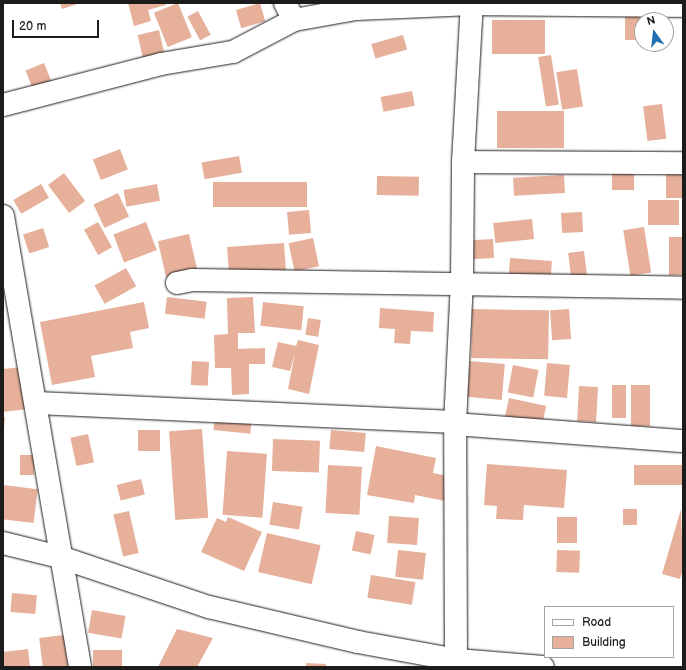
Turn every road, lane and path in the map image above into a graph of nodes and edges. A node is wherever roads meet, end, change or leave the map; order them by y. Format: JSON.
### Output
{"nodes":[{"id":1,"x":472,"y":4,"type":"edge"},
{"id":2,"x":683,"y":6,"type":"edge"},
{"id":3,"x":290,"y":11,"type":"edge"},
{"id":4,"x":3,"y":104,"type":"edge"},
{"id":5,"x":463,"y":162,"type":"junction"},
{"id":6,"x":683,"y":163,"type":"edge"},
{"id":7,"x":3,"y":216,"type":"edge"},
{"id":8,"x":177,"y":283,"type":"dead end"},
{"id":9,"x":462,"y":283,"type":"junction"},
{"id":10,"x":683,"y":288,"type":"edge"},
{"id":11,"x":37,"y":403,"type":"junction"},
{"id":12,"x":455,"y":423,"type":"junction"},
{"id":13,"x":683,"y":441,"type":"edge"},
{"id":14,"x":3,"y":543,"type":"edge"},
{"id":15,"x":60,"y":557,"type":"junction"},
{"id":16,"x":457,"y":664,"type":"edge"},
{"id":17,"x":80,"y":667,"type":"edge"},
{"id":18,"x":543,"y":667,"type":"edge"}],
"edges":[{"from":1,"to":2,"type":"street"},
{"from":1,"to":3,"type":"street"},
{"from":1,"to":5,"type":"street"},
{"from":3,"to":4,"type":"street"},
{"from":5,"to":6,"type":"street"},
{"from":5,"to":9,"type":"street"},
{"from":7,"to":11,"type":"street"},
{"from":8,"to":9,"type":"street"},
{"from":9,"to":10,"type":"street"},
{"from":9,"to":12,"type":"street"},
{"from":11,"to":12,"type":"street"},
{"from":11,"to":15,"type":"street"},
{"from":12,"to":13,"type":"street"},
{"from":12,"to":16,"type":"street"},
{"from":14,"to":15,"type":"street"},
{"from":15,"to":16,"type":"street"},
{"from":15,"to":17,"type":"street"},
{"from":16,"to":18,"type":"street"}]}
